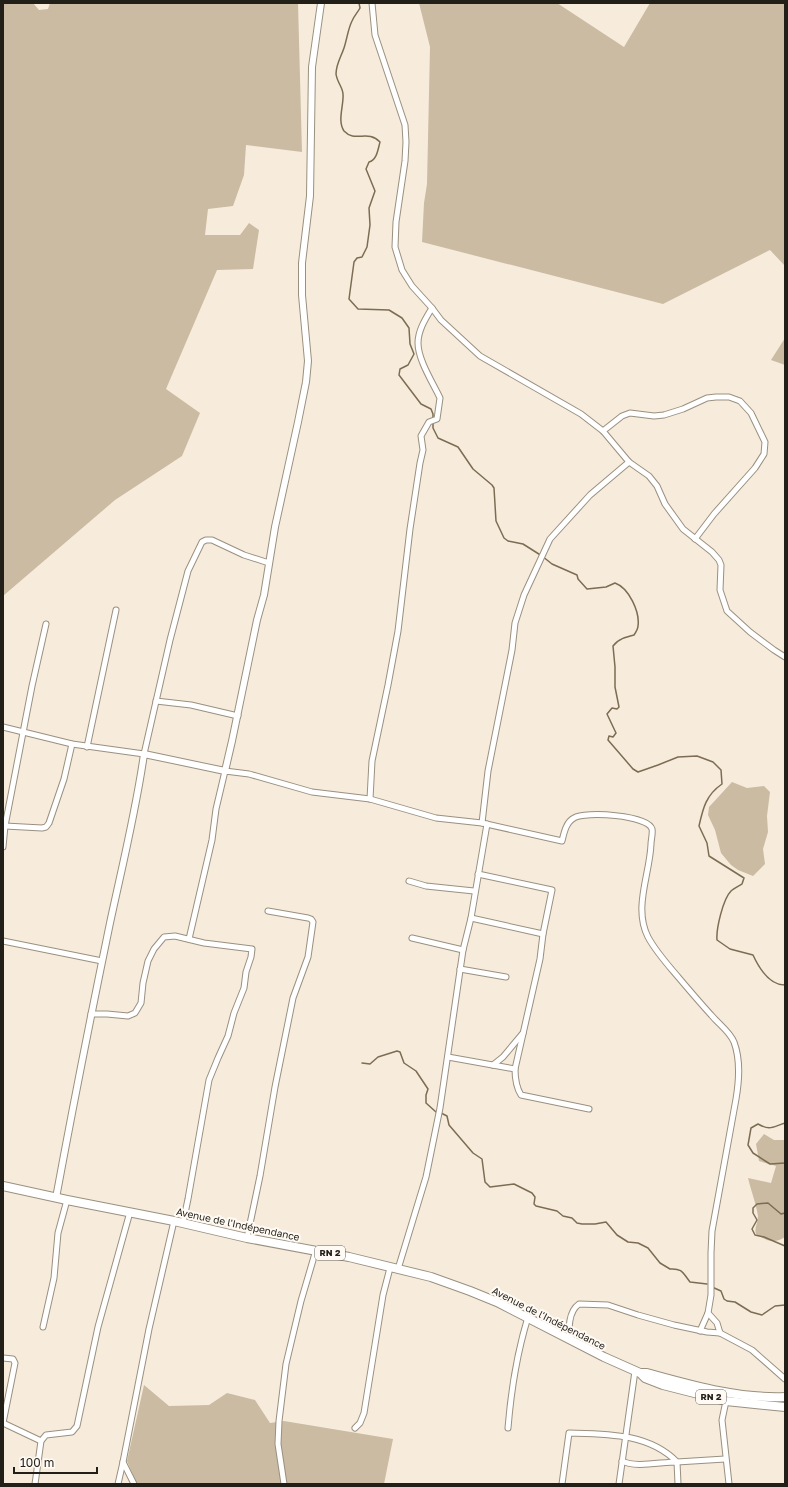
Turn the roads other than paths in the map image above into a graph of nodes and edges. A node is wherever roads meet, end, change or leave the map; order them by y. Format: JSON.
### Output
{"nodes":[{"id":1,"x":321,"y":3,"type":"edge"},
{"id":2,"x":372,"y":3,"type":"edge"},
{"id":3,"x":432,"y":308,"type":"junction"},
{"id":4,"x":603,"y":431,"type":"junction"},
{"id":5,"x":629,"y":462,"type":"junction"},
{"id":6,"x":695,"y":539,"type":"junction"},
{"id":7,"x":269,"y":563,"type":"junction"},
{"id":8,"x":116,"y":610,"type":"dead end"},
{"id":9,"x":46,"y":624,"type":"dead end"},
{"id":10,"x":785,"y":657,"type":"edge"},
{"id":11,"x":156,"y":701,"type":"junction"},
{"id":12,"x":238,"y":716,"type":"junction"},
{"id":13,"x":3,"y":727,"type":"edge"},
{"id":14,"x":24,"y":732,"type":"junction"},
{"id":15,"x":72,"y":744,"type":"junction"},
{"id":16,"x":87,"y":747,"type":"junction"},
{"id":17,"x":144,"y":754,"type":"junction"},
{"id":18,"x":225,"y":771,"type":"junction"},
{"id":19,"x":370,"y":799,"type":"junction"},
{"id":20,"x":484,"y":823,"type":"junction"},
{"id":21,"x":5,"y":826,"type":"junction"},
{"id":22,"x":3,"y":847,"type":"edge"},
{"id":23,"x":478,"y":874,"type":"junction"},
{"id":24,"x":409,"y":881,"type":"dead end"},
{"id":25,"x":474,"y":891,"type":"junction"},
{"id":26,"x":268,"y":911,"type":"dead end"},
{"id":27,"x":471,"y":918,"type":"junction"},
{"id":28,"x":544,"y":934,"type":"junction"},
{"id":29,"x":412,"y":938,"type":"dead end"},
{"id":30,"x":189,"y":939,"type":"junction"},
{"id":31,"x":3,"y":941,"type":"edge"},
{"id":32,"x":463,"y":950,"type":"junction"},
{"id":33,"x":102,"y":961,"type":"junction"},
{"id":34,"x":460,"y":968,"type":"junction"},
{"id":35,"x":506,"y":977,"type":"dead end"},
{"id":36,"x":91,"y":1014,"type":"junction"},
{"id":37,"x":524,"y":1031,"type":"junction"},
{"id":38,"x":448,"y":1057,"type":"junction"},
{"id":39,"x":493,"y":1065,"type":"junction"},
{"id":40,"x":515,"y":1069,"type":"junction"},
{"id":41,"x":589,"y":1109,"type":"dead end"},
{"id":42,"x":3,"y":1186,"type":"edge"},
{"id":43,"x":56,"y":1198,"type":"junction"},
{"id":44,"x":67,"y":1200,"type":"junction"},
{"id":45,"x":130,"y":1212,"type":"junction"},
{"id":46,"x":174,"y":1221,"type":"junction"},
{"id":47,"x":183,"y":1223,"type":"junction"},
{"id":48,"x":247,"y":1238,"type":"junction"},
{"id":49,"x":316,"y":1250,"type":"junction"},
{"id":50,"x":394,"y":1268,"type":"junction"},
{"id":51,"x":708,"y":1312,"type":"junction"},
{"id":52,"x":528,"y":1317,"type":"junction"},
{"id":53,"x":43,"y":1327,"type":"dead end"},
{"id":54,"x":700,"y":1330,"type":"junction"},
{"id":55,"x":720,"y":1333,"type":"junction"},
{"id":56,"x":572,"y":1340,"type":"junction"},
{"id":57,"x":3,"y":1358,"type":"edge"},
{"id":58,"x":637,"y":1372,"type":"junction"},
{"id":59,"x":785,"y":1378,"type":"edge"},
{"id":60,"x":785,"y":1397,"type":"edge"},
{"id":61,"x":726,"y":1401,"type":"junction"},
{"id":62,"x":785,"y":1407,"type":"edge"},
{"id":63,"x":355,"y":1428,"type":"dead end"},
{"id":64,"x":508,"y":1428,"type":"dead end"},
{"id":65,"x":626,"y":1437,"type":"junction"},
{"id":66,"x":41,"y":1441,"type":"junction"},
{"id":67,"x":726,"y":1459,"type":"junction"},
{"id":68,"x":622,"y":1460,"type":"junction"},
{"id":69,"x":124,"y":1462,"type":"junction"},
{"id":70,"x":677,"y":1462,"type":"junction"},
{"id":71,"x":35,"y":1484,"type":"edge"},
{"id":72,"x":118,"y":1484,"type":"edge"},
{"id":73,"x":134,"y":1484,"type":"edge"},
{"id":74,"x":284,"y":1484,"type":"edge"},
{"id":75,"x":562,"y":1484,"type":"edge"},
{"id":76,"x":619,"y":1484,"type":"edge"},
{"id":77,"x":678,"y":1484,"type":"edge"},
{"id":78,"x":729,"y":1484,"type":"edge"}],
"edges":[{"from":1,"to":7,"type":"street"},
{"from":2,"to":3,"type":"street"},
{"from":3,"to":4,"type":"street"},
{"from":3,"to":19,"type":"street"},
{"from":4,"to":5,"type":"street"},
{"from":4,"to":6,"type":"street"},
{"from":5,"to":6,"type":"street"},
{"from":5,"to":20,"type":"street"},
{"from":6,"to":10,"type":"street"},
{"from":7,"to":11,"type":"street"},
{"from":7,"to":12,"type":"street"},
{"from":8,"to":16,"type":"street"},
{"from":9,"to":14,"type":"street"},
{"from":11,"to":12,"type":"street"},
{"from":11,"to":17,"type":"street"},
{"from":12,"to":18,"type":"street"},
{"from":13,"to":14,"type":"street"},
{"from":14,"to":15,"type":"street"},
{"from":14,"to":21,"type":"street"},
{"from":15,"to":16,"type":"street"},
{"from":15,"to":21,"type":"street"},
{"from":16,"to":17,"type":"street"},
{"from":17,"to":18,"type":"street"},
{"from":17,"to":33,"type":"street"},
{"from":18,"to":19,"type":"street"},
{"from":18,"to":30,"type":"street"},
{"from":19,"to":20,"type":"street"},
{"from":20,"to":23,"type":"street"},
{"from":20,"to":51,"type":"street"},
{"from":21,"to":22,"type":"street"},
{"from":23,"to":25,"type":"street"},
{"from":23,"to":28,"type":"street"},
{"from":24,"to":25,"type":"street"},
{"from":25,"to":27,"type":"street"},
{"from":26,"to":48,"type":"street"},
{"from":27,"to":28,"type":"street"},
{"from":27,"to":32,"type":"street"},
{"from":28,"to":37,"type":"street"},
{"from":29,"to":32,"type":"street"},
{"from":30,"to":36,"type":"street"},
{"from":30,"to":47,"type":"street"},
{"from":31,"to":33,"type":"street"},
{"from":32,"to":34,"type":"street"},
{"from":33,"to":36,"type":"street"},
{"from":34,"to":35,"type":"street"},
{"from":34,"to":38,"type":"street"},
{"from":36,"to":43,"type":"street"},
{"from":37,"to":39,"type":"street"},
{"from":37,"to":40,"type":"street"},
{"from":38,"to":39,"type":"street"},
{"from":38,"to":50,"type":"street"},
{"from":39,"to":40,"type":"street"},
{"from":40,"to":41,"type":"street"},
{"from":42,"to":43,"type":"main road","name":"Avenue de l'Indépendance","number":"RN 2"},
{"from":43,"to":44,"type":"main road","name":"Avenue de l'Indépendance","number":"RN 2"},
{"from":44,"to":45,"type":"main road","name":"Avenue de l'Indépendance","number":"RN 2"},
{"from":44,"to":53,"type":"street"},
{"from":45,"to":46,"type":"main road","name":"Avenue de l'Indépendance","number":"RN 2"},
{"from":45,"to":66,"type":"street"},
{"from":46,"to":47,"type":"main road","name":"Avenue de l'Indépendance","number":"RN 2"},
{"from":46,"to":69,"type":"street"},
{"from":47,"to":48,"type":"main road","name":"Avenue de l'Indépendance","number":"RN 2"},
{"from":48,"to":49,"type":"main road","name":"Avenue de l'Indépendance","number":"RN 2"},
{"from":49,"to":50,"type":"main road","name":"Avenue de l'Indépendance","number":"RN 2"},
{"from":49,"to":74,"type":"street"},
{"from":50,"to":52,"type":"main road","name":"Avenue de l'Indépendance","number":"RN 2"},
{"from":50,"to":63,"type":"street"},
{"from":51,"to":54,"type":"street"},
{"from":51,"to":55,"type":"street"},
{"from":52,"to":56,"type":"main road","name":"Avenue de l'Indépendance","number":"RN 2"},
{"from":52,"to":64,"type":"street"},
{"from":54,"to":55,"type":"street"},
{"from":54,"to":56,"type":"street"},
{"from":55,"to":59,"type":"street"},
{"from":56,"to":58,"type":"main road","name":"Avenue de l'Indépendance","number":"RN 2"},
{"from":57,"to":66,"type":"street"},
{"from":58,"to":60,"type":"main road","name":"Avenue de l'Indépendance","number":"RN 2"},
{"from":58,"to":61,"type":"main road","name":"Avenue de l'Indépendance","number":"RN 2"},
{"from":58,"to":65,"type":"street"},
{"from":61,"to":62,"type":"main road","name":"Avenue de l'Indépendance","number":"RN 2"},
{"from":61,"to":67,"type":"street"},
{"from":65,"to":68,"type":"street"},
{"from":65,"to":70,"type":"street"},
{"from":65,"to":75,"type":"street"},
{"from":66,"to":71,"type":"street"},
{"from":67,"to":70,"type":"street"},
{"from":67,"to":78,"type":"street"},
{"from":68,"to":70,"type":"street"},
{"from":68,"to":76,"type":"street"},
{"from":69,"to":72,"type":"street"},
{"from":69,"to":73,"type":"street"},
{"from":70,"to":77,"type":"street"}]}
